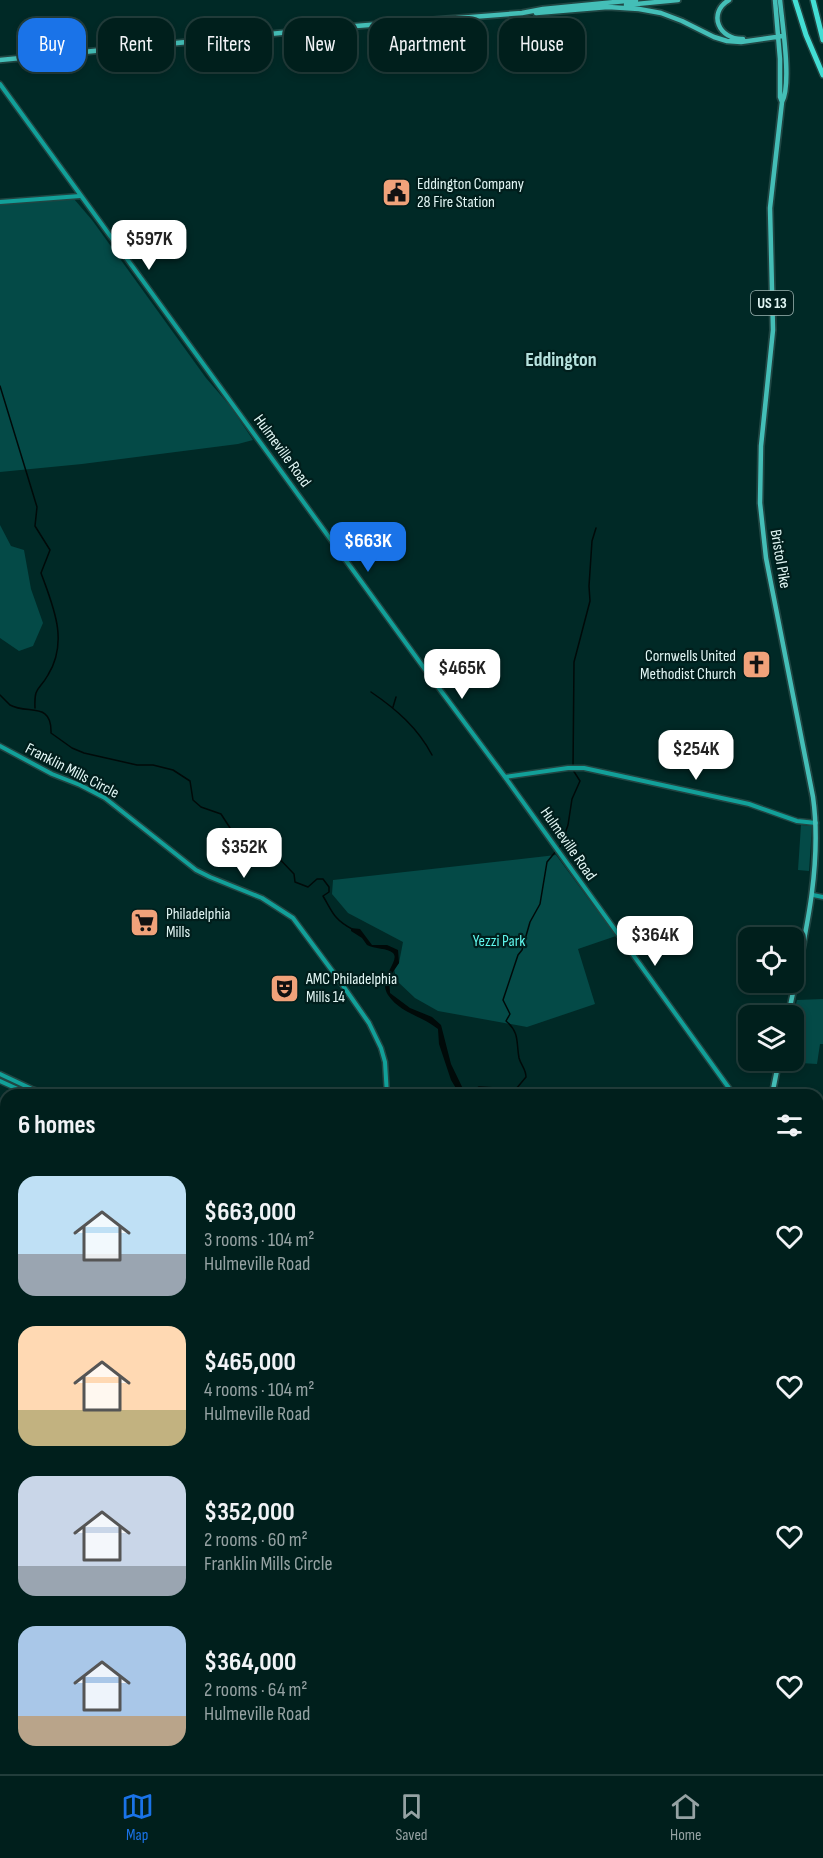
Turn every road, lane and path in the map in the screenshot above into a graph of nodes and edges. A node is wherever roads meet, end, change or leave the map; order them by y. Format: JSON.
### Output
{"nodes":[{"id":1,"x":620,"y":0,"type":"edge"},
{"id":2,"x":636,"y":0,"type":"edge"},
{"id":3,"x":678,"y":0,"type":"edge"},
{"id":4,"x":729,"y":0,"type":"edge"},
{"id":5,"x":775,"y":0,"type":"edge"},
{"id":6,"x":780,"y":0,"type":"edge"},
{"id":7,"x":795,"y":0,"type":"edge"},
{"id":8,"x":813,"y":0,"type":"edge"},
{"id":9,"x":613,"y":2,"type":"junction"},
{"id":10,"x":608,"y":7,"type":"junction"},
{"id":11,"x":534,"y":12,"type":"junction"},
{"id":12,"x":780,"y":36,"type":"junction"},
{"id":13,"x":823,"y":40,"type":"edge"},
{"id":14,"x":2,"y":60,"type":"edge"},
{"id":15,"x":823,"y":75,"type":"edge"},
{"id":16,"x":0,"y":84,"type":"edge"},
{"id":17,"x":81,"y":196,"type":"junction"},
{"id":18,"x":0,"y":202,"type":"edge"},
{"id":19,"x":0,"y":746,"type":"edge"},
{"id":20,"x":505,"y":777,"type":"junction"},
{"id":21,"x":816,"y":823,"type":"junction"},
{"id":22,"x":813,"y":895,"type":"junction"},
{"id":23,"x":823,"y":897,"type":"edge"},
{"id":24,"x":790,"y":1005,"type":"edge"},
{"id":25,"x":777,"y":1071,"type":"edge"},
{"id":26,"x":0,"y":1074,"type":"edge"},
{"id":27,"x":0,"y":1081,"type":"edge"},
{"id":28,"x":18,"y":1089,"type":"edge"},
{"id":29,"x":32,"y":1089,"type":"edge"},
{"id":30,"x":387,"y":1089,"type":"edge"},
{"id":31,"x":730,"y":1089,"type":"edge"},
{"id":32,"x":773,"y":1089,"type":"edge"}],
"edges":[{"from":1,"to":9,"type":"main road"},
{"from":2,"to":9,"type":"main road"},
{"from":3,"to":10,"type":"main road"},
{"from":4,"to":12,"type":"main road"},
{"from":5,"to":12,"type":"main road","name":"Bristol Pike","number":"US 13"},
{"from":6,"to":12,"type":"main road","name":"Bristol Pike","number":"US 13"},
{"from":7,"to":15,"type":"highway"},
{"from":8,"to":13,"type":"highway"},
{"from":9,"to":11,"type":"main road"},
{"from":10,"to":11,"type":"main road"},
{"from":10,"to":12,"type":"main road"},
{"from":11,"to":14,"type":"main road"},
{"from":12,"to":21,"type":"main road","name":"Bristol Pike","number":"US 13"},
{"from":16,"to":17,"type":"main road","name":"Hulmeville Road"},
{"from":17,"to":18,"type":"main road"},
{"from":17,"to":20,"type":"main road","name":"Hulmeville Road"},
{"from":19,"to":30,"type":"main road","name":"Franklin Mills Circle"},
{"from":20,"to":21,"type":"main road"},
{"from":20,"to":31,"type":"main road","name":"Hulmeville Road"},
{"from":21,"to":22,"type":"main road","name":"Bristol Pike","number":"US 13"},
{"from":22,"to":23,"type":"main road"},
{"from":22,"to":24,"type":"main road","name":"Bristol Pike","number":"US 13"},
{"from":25,"to":32,"type":"main road"},
{"from":26,"to":29,"type":"main road"},
{"from":27,"to":28,"type":"main road"}]}
